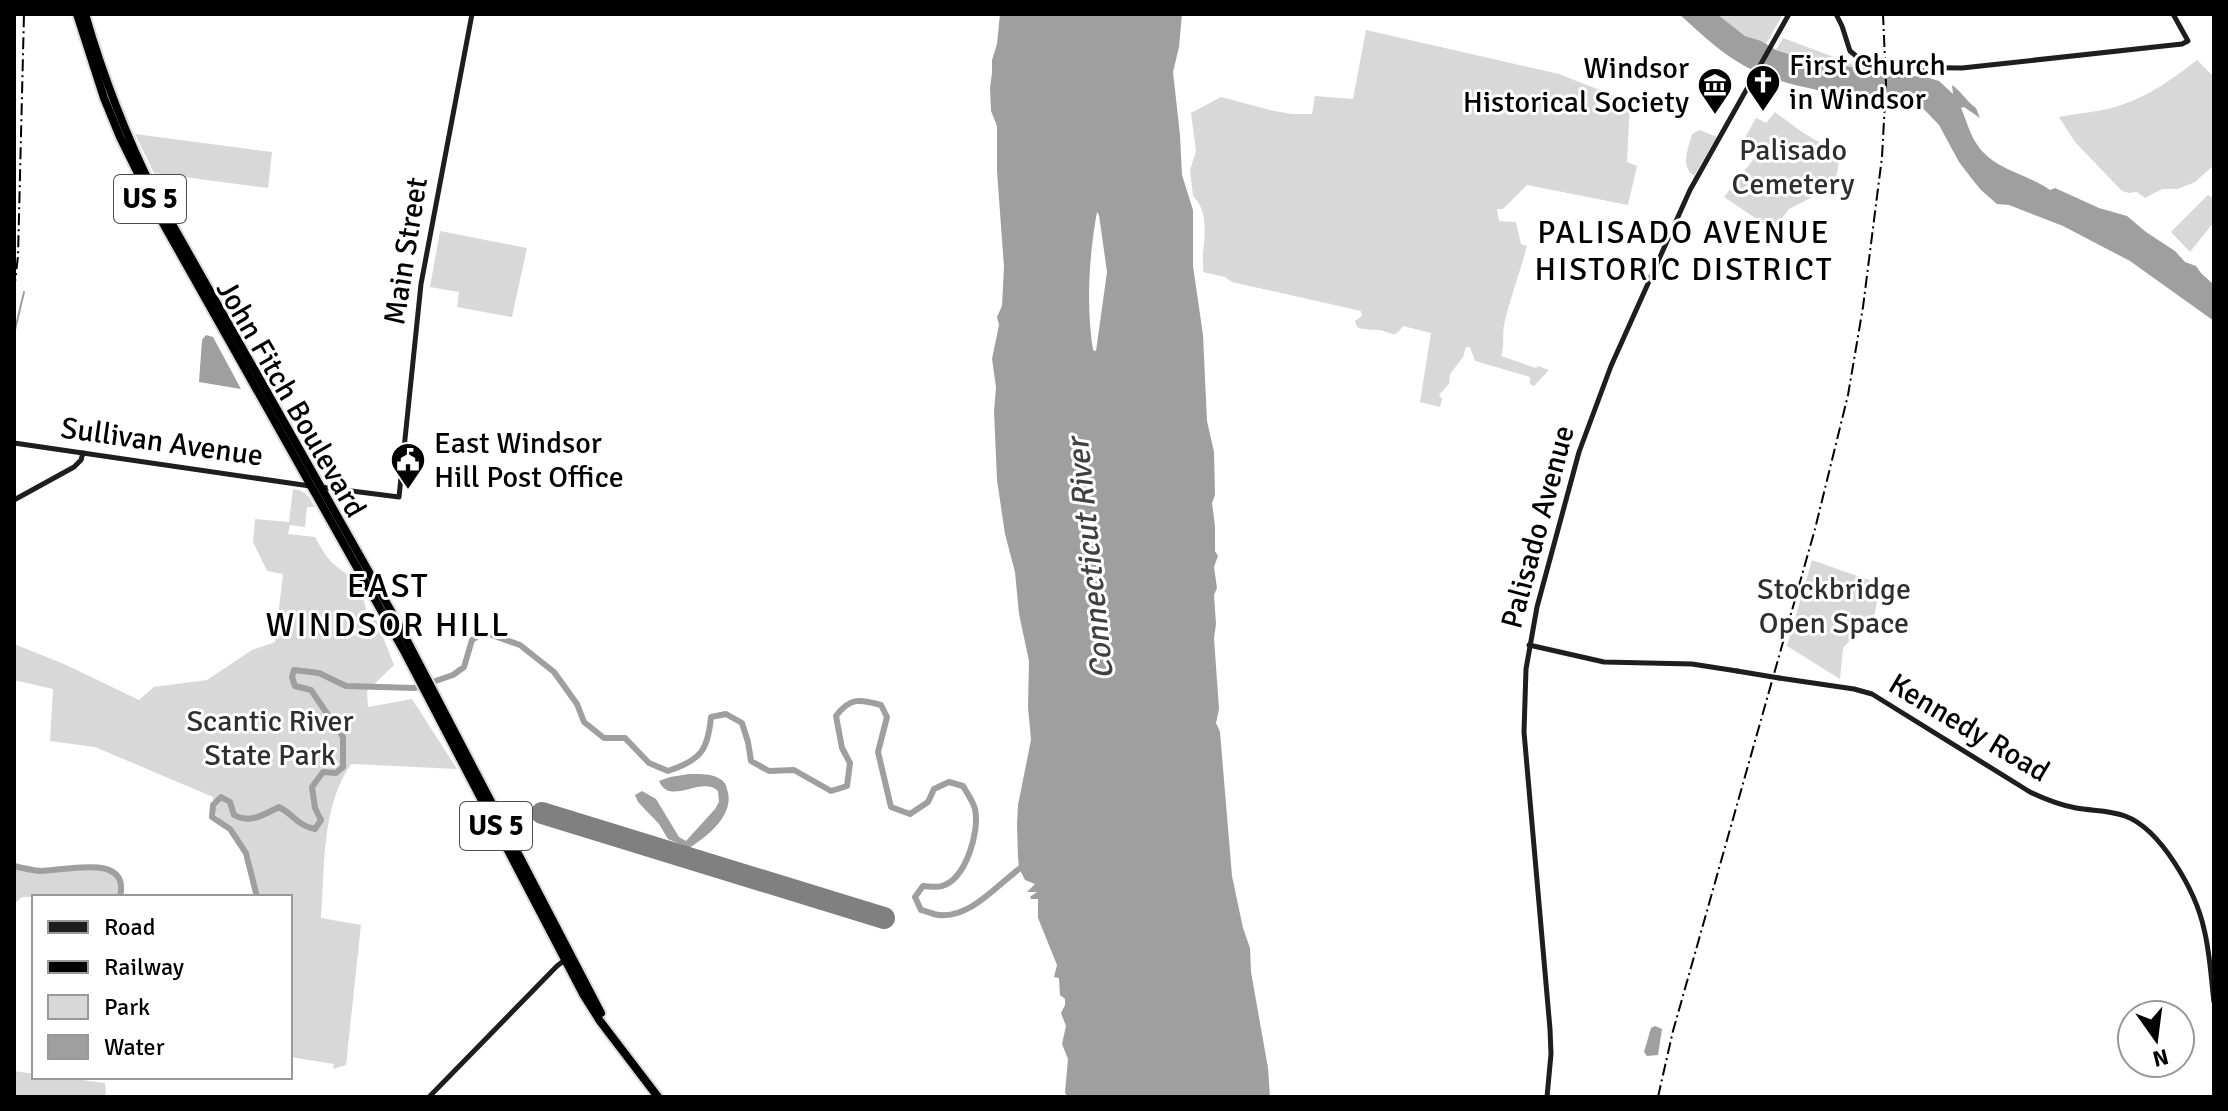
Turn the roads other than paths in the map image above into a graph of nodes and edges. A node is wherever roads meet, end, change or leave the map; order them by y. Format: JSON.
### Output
{"nodes":[{"id":1,"x":77,"y":14,"type":"edge"},
{"id":2,"x":85,"y":14,"type":"edge"},
{"id":3,"x":472,"y":14,"type":"edge"},
{"id":4,"x":1789,"y":14,"type":"edge"},
{"id":5,"x":1836,"y":14,"type":"edge"},
{"id":6,"x":2173,"y":14,"type":"edge"},
{"id":7,"x":93,"y":56,"type":"junction"},
{"id":8,"x":14,"y":443,"type":"edge"},
{"id":9,"x":83,"y":453,"type":"junction"},
{"id":10,"x":318,"y":487,"type":"junction"},
{"id":11,"x":399,"y":497,"type":"joint"},
{"id":12,"x":14,"y":500,"type":"edge"},
{"id":13,"x":1529,"y":645,"type":"junction"},
{"id":14,"x":568,"y":958,"type":"junction"},
{"id":15,"x":2214,"y":1002,"type":"edge"},
{"id":16,"x":429,"y":1097,"type":"edge"},
{"id":17,"x":658,"y":1097,"type":"edge"},
{"id":18,"x":1547,"y":1097,"type":"edge"}],
"edges":[{"from":1,"to":7,"type":"highway","name":"John Fitch Boulevard","number":"US 5"},
{"from":2,"to":7,"type":"highway","name":"John Fitch Boulevard","number":"US 5"},
{"from":3,"to":11,"type":"street","name":"Main Street"},
{"from":4,"to":13,"type":"street","name":"Palisado Avenue"},
{"from":5,"to":6,"type":"street"},
{"from":7,"to":10,"type":"highway","name":"John Fitch Boulevard","number":"US 5"},
{"from":8,"to":9,"type":"street","name":"Sullivan Avenue"},
{"from":9,"to":10,"type":"street","name":"Sullivan Avenue"},
{"from":9,"to":12,"type":"street"},
{"from":10,"to":11,"type":"street","name":"Sullivan Avenue"},
{"from":10,"to":14,"type":"highway","name":"John Fitch Boulevard","number":"US 5"},
{"from":13,"to":15,"type":"street","name":"Kennedy Road","bridge":true},
{"from":13,"to":18,"type":"street","name":"Palisado Avenue"},
{"from":14,"to":16,"type":"street"},
{"from":14,"to":17,"type":"highway","name":"John Fitch Boulevard","number":"US 5"}]}
